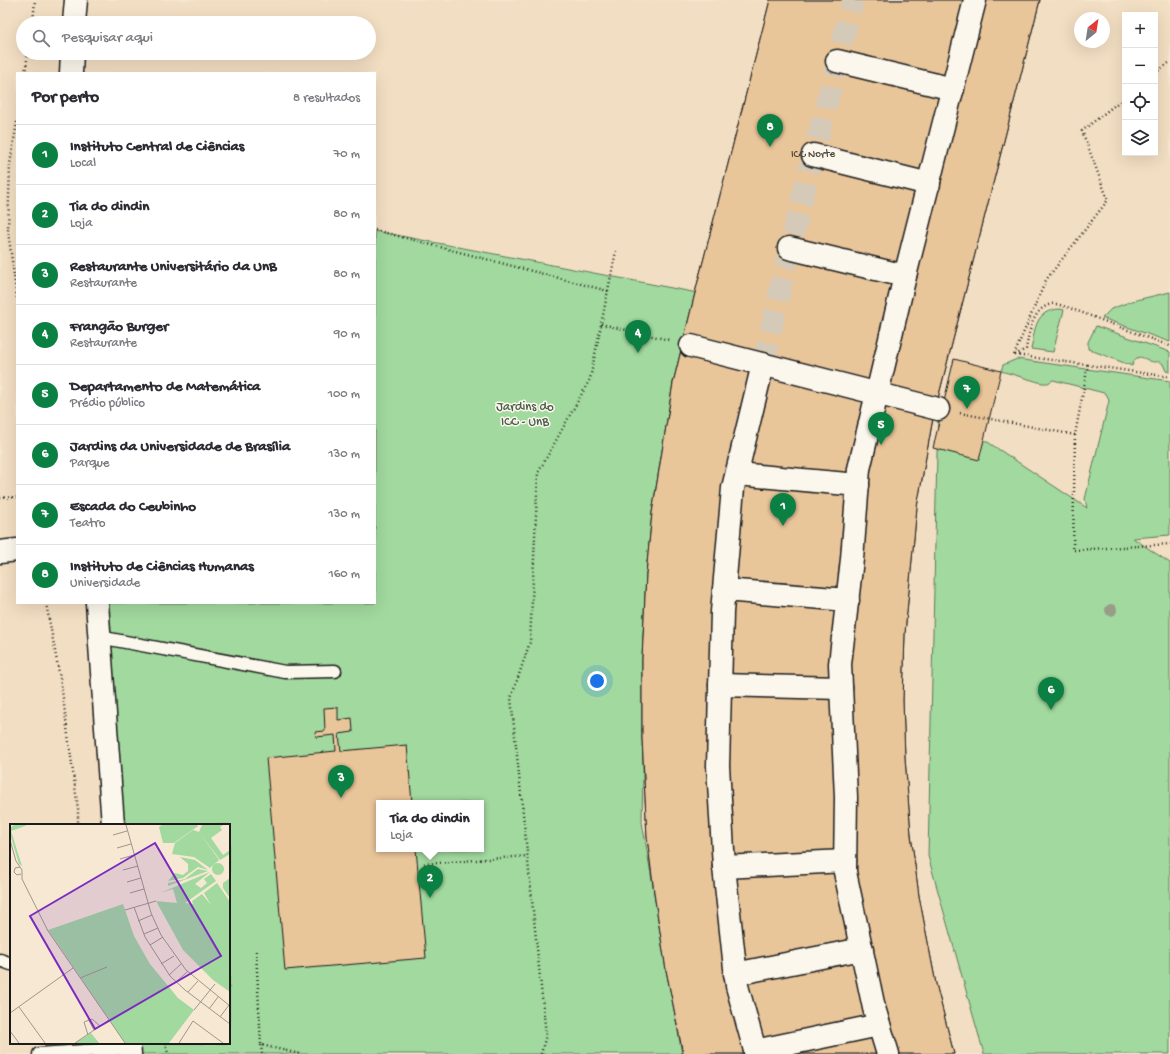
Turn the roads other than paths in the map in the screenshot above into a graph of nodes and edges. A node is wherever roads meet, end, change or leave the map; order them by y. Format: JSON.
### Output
{"nodes":[{"id":1,"x":76,"y":0,"type":"edge"},
{"id":2,"x":975,"y":0,"type":"edge"},
{"id":3,"x":75,"y":16,"type":"edge"},
{"id":4,"x":71,"y":60,"type":"edge"},
{"id":5,"x":837,"y":61,"type":"dead end"},
{"id":6,"x":70,"y":72,"type":"edge"},
{"id":7,"x":953,"y":89,"type":"junction"},
{"id":8,"x":813,"y":155,"type":"dead end"},
{"id":9,"x":929,"y":184,"type":"junction"},
{"id":10,"x":789,"y":248,"type":"dead end"},
{"id":11,"x":905,"y":276,"type":"junction"},
{"id":12,"x":691,"y":346,"type":"road end"},
{"id":13,"x":763,"y":364,"type":"junction"},
{"id":14,"x":877,"y":393,"type":"junction"},
{"id":15,"x":938,"y":409,"type":"road end"},
{"id":16,"x":736,"y":474,"type":"junction"},
{"id":17,"x":858,"y":485,"type":"junction"},
{"id":18,"x":16,"y":550,"type":"edge"},
{"id":19,"x":0,"y":552,"type":"edge"},
{"id":20,"x":724,"y":590,"type":"junction"},
{"id":21,"x":848,"y":600,"type":"junction"},
{"id":22,"x":97,"y":604,"type":"edge"},
{"id":23,"x":99,"y":637,"type":"junction"},
{"id":24,"x":335,"y":671,"type":"dead end"},
{"id":25,"x":720,"y":685,"type":"junction"},
{"id":26,"x":841,"y":688,"type":"junction"},
{"id":27,"x":113,"y":824,"type":"edge"},
{"id":28,"x":845,"y":861,"type":"junction"},
{"id":29,"x":724,"y":867,"type":"junction"},
{"id":30,"x":862,"y":949,"type":"junction"},
{"id":31,"x":0,"y":960,"type":"edge"},
{"id":32,"x":10,"y":964,"type":"edge"},
{"id":33,"x":735,"y":974,"type":"junction"},
{"id":34,"x":879,"y":1025,"type":"junction"},
{"id":35,"x":130,"y":1048,"type":"edge"},
{"id":36,"x":44,"y":1050,"type":"edge"},
{"id":37,"x":756,"y":1053,"type":"edge"},
{"id":38,"x":888,"y":1054,"type":"edge"}],
"edges":[{"from":1,"to":3,"type":"street"},
{"from":2,"to":7,"type":"street"},
{"from":4,"to":6,"type":"street"},
{"from":5,"to":7,"type":"street"},
{"from":7,"to":9,"type":"street"},
{"from":8,"to":9,"type":"street"},
{"from":9,"to":11,"type":"street"},
{"from":10,"to":11,"type":"street"},
{"from":11,"to":14,"type":"street"},
{"from":12,"to":13,"type":"street"},
{"from":13,"to":14,"type":"street"},
{"from":13,"to":16,"type":"street"},
{"from":14,"to":15,"type":"street"},
{"from":14,"to":17,"type":"street"},
{"from":16,"to":17,"type":"street"},
{"from":16,"to":20,"type":"street"},
{"from":17,"to":21,"type":"street"},
{"from":18,"to":19,"type":"street"},
{"from":20,"to":21,"type":"street"},
{"from":20,"to":25,"type":"street"},
{"from":21,"to":26,"type":"street"},
{"from":22,"to":23,"type":"street"},
{"from":23,"to":24,"type":"lane"},
{"from":23,"to":27,"type":"street"},
{"from":25,"to":26,"type":"street"},
{"from":25,"to":29,"type":"street"},
{"from":26,"to":28,"type":"street"},
{"from":28,"to":29,"type":"street"},
{"from":28,"to":30,"type":"street"},
{"from":29,"to":33,"type":"street"},
{"from":30,"to":33,"type":"street"},
{"from":30,"to":34,"type":"street"},
{"from":31,"to":32,"type":"lane"},
{"from":33,"to":37,"type":"street"},
{"from":34,"to":37,"type":"street"},
{"from":34,"to":38,"type":"street"},
{"from":35,"to":36,"type":"lane"}]}
